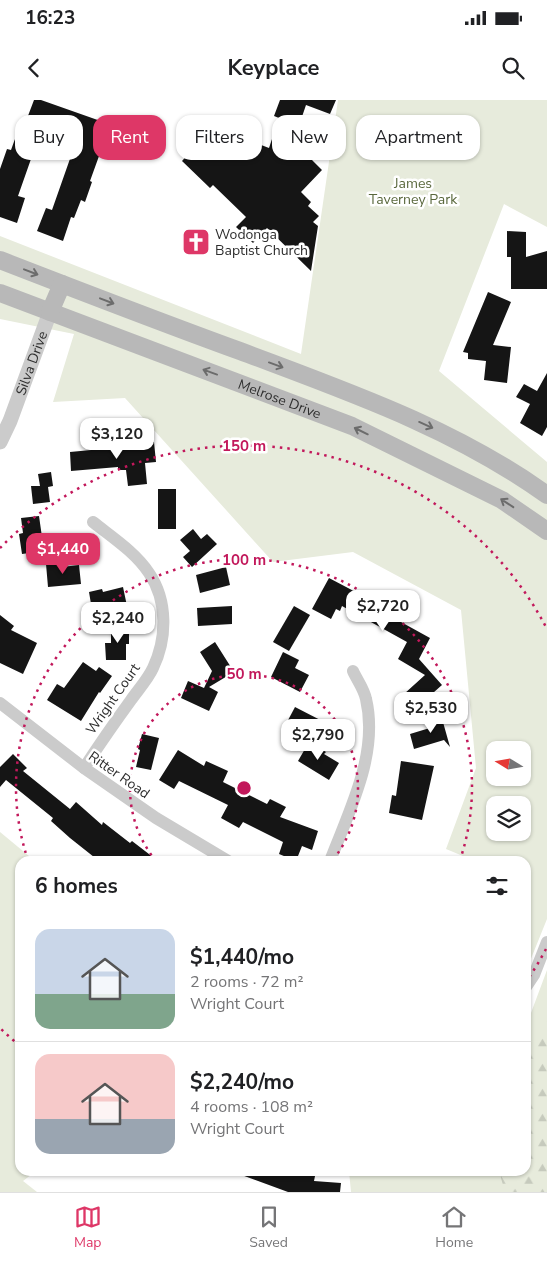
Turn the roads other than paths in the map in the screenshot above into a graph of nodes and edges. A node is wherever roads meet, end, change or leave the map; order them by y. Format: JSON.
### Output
{"nodes":[{"id":1,"x":0,"y":260,"type":"edge"},
{"id":2,"x":62,"y":284,"type":"junction"},
{"id":3,"x":0,"y":293,"type":"edge"},
{"id":4,"x":50,"y":312,"type":"junction"},
{"id":5,"x":0,"y":442,"type":"edge"},
{"id":6,"x":547,"y":495,"type":"edge"},
{"id":7,"x":93,"y":522,"type":"dead end"},
{"id":8,"x":547,"y":531,"type":"edge"},
{"id":9,"x":353,"y":671,"type":"dead end"},
{"id":10,"x":0,"y":703,"type":"edge"},
{"id":11,"x":84,"y":768,"type":"junction"},
{"id":12,"x":214,"y":856,"type":"edge"},
{"id":13,"x":332,"y":856,"type":"edge"},
{"id":14,"x":547,"y":942,"type":"edge"},
{"id":15,"x":531,"y":980,"type":"edge"}],
"edges":[{"from":1,"to":2,"type":"main road","one_way":true},
{"from":2,"to":4,"type":"main road","name":"Silva Drive"},
{"from":2,"to":6,"type":"main road","one_way":true},
{"from":3,"to":4,"type":"main road","name":"Melrose Drive"},
{"from":4,"to":5,"type":"street","name":"Silva Drive"},
{"from":8,"to":4,"type":"main road","name":"Melrose Drive","one_way":true},
{"from":7,"to":11,"type":"street","name":"Wright Court"},
{"from":9,"to":13,"type":"street"},
{"from":10,"to":11,"type":"street","name":"Ritter Road"},
{"from":11,"to":12,"type":"street","name":"Ritter Road"},
{"from":14,"to":15,"type":"street"}]}
